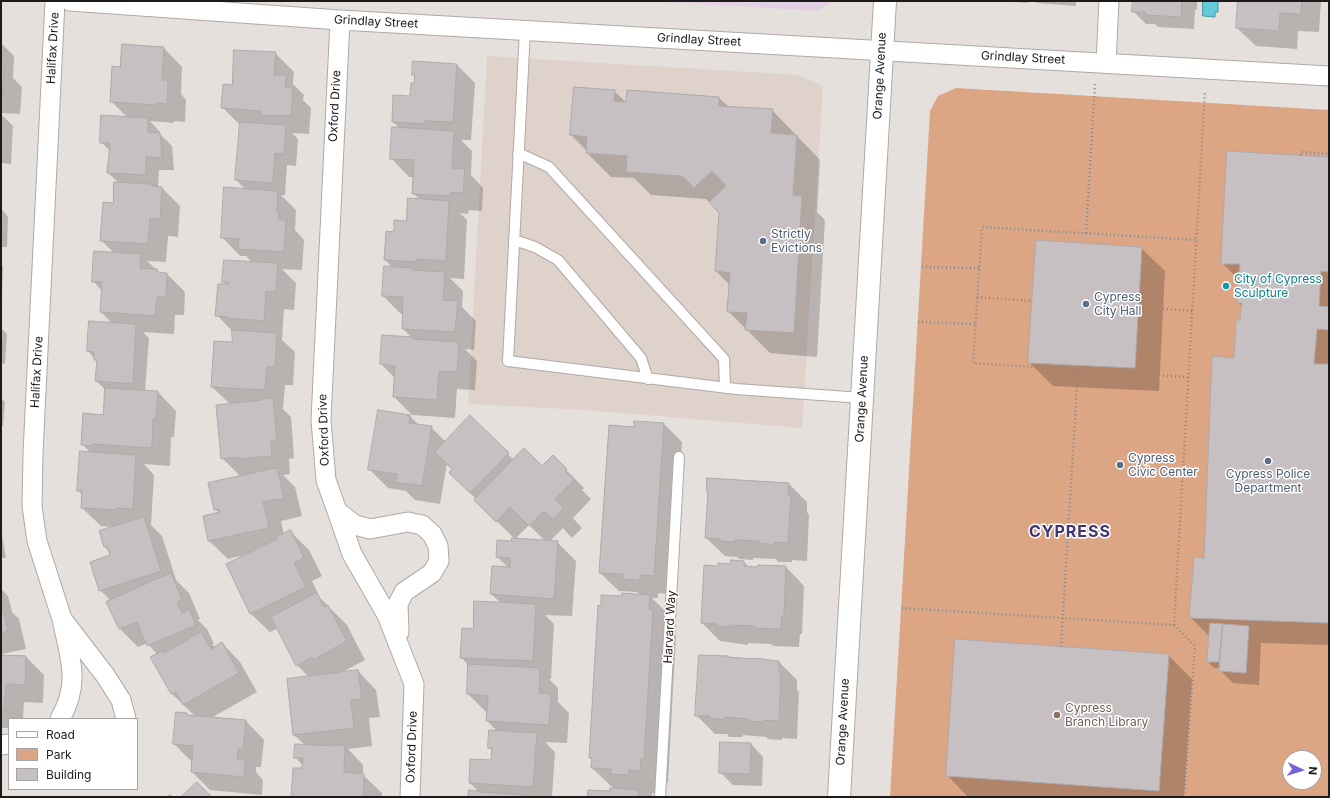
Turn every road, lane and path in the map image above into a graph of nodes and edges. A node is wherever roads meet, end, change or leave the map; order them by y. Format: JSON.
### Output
{"nodes":[{"id":1,"x":55,"y":1,"type":"edge"},
{"id":2,"x":70,"y":1,"type":"edge"},
{"id":3,"x":885,"y":1,"type":"edge"},
{"id":4,"x":1110,"y":1,"type":"edge"},
{"id":5,"x":340,"y":20,"type":"junction"},
{"id":6,"x":525,"y":30,"type":"junction"},
{"id":7,"x":882,"y":50,"type":"junction"},
{"id":8,"x":1101,"y":63,"type":"junction"},
{"id":9,"x":1206,"y":69,"type":"junction"},
{"id":10,"x":1329,"y":76,"type":"edge"},
{"id":11,"x":518,"y":153,"type":"junction"},
{"id":12,"x":1329,"y":154,"type":"edge"},
{"id":13,"x":1301,"y":155,"type":"dead end"},
{"id":14,"x":1086,"y":233,"type":"junction"},
{"id":15,"x":514,"y":240,"type":"junction"},
{"id":16,"x":1196,"y":240,"type":"junction"},
{"id":17,"x":922,"y":267,"type":"dead end"},
{"id":18,"x":980,"y":268,"type":"junction"},
{"id":19,"x":977,"y":297,"type":"junction"},
{"id":20,"x":1032,"y":301,"type":"dead end"},
{"id":21,"x":1139,"y":308,"type":"dead end"},
{"id":22,"x":1192,"y":311,"type":"junction"},
{"id":23,"x":918,"y":322,"type":"dead end"},
{"id":24,"x":976,"y":324,"type":"junction"},
{"id":25,"x":1078,"y":370,"type":"junction"},
{"id":26,"x":1188,"y":377,"type":"junction"},
{"id":27,"x":648,"y":379,"type":"junction"},
{"id":28,"x":725,"y":387,"type":"junction"},
{"id":29,"x":862,"y":398,"type":"junction"},
{"id":30,"x":679,"y":457,"type":"dead end"},
{"id":31,"x":337,"y":512,"type":"junction"},
{"id":32,"x":902,"y":608,"type":"dead end"},
{"id":33,"x":62,"y":619,"type":"junction"},
{"id":34,"x":1063,"y":619,"type":"junction"},
{"id":35,"x":1174,"y":625,"type":"junction"},
{"id":36,"x":400,"y":647,"type":"junction"},
{"id":37,"x":1061,"y":647,"type":"dead end"},
{"id":38,"x":60,"y":718,"type":"edge"},
{"id":39,"x":126,"y":718,"type":"edge"},
{"id":40,"x":410,"y":797,"type":"edge"},
{"id":41,"x":660,"y":797,"type":"edge"},
{"id":42,"x":839,"y":797,"type":"edge"},
{"id":43,"x":1184,"y":797,"type":"edge"}],
"edges":[{"from":1,"to":33,"type":"street","name":"Halifax Drive"},
{"from":2,"to":5,"type":"street","name":"Grindlay Street"},
{"from":3,"to":7,"type":"main road","name":"Orange Avenue"},
{"from":4,"to":8,"type":"street"},
{"from":5,"to":6,"type":"street","name":"Grindlay Street"},
{"from":5,"to":31,"type":"street","name":"Oxford Drive"},
{"from":6,"to":7,"type":"street","name":"Grindlay Street"},
{"from":6,"to":11,"type":"lane"},
{"from":7,"to":8,"type":"street","name":"Grindlay Street"},
{"from":7,"to":29,"type":"main road","name":"Orange Avenue"},
{"from":8,"to":9,"type":"street","name":"Grindlay Street"},
{"from":8,"to":14,"type":"path"},
{"from":9,"to":10,"type":"street","name":"Grindlay Street"},
{"from":9,"to":16,"type":"path"},
{"from":11,"to":15,"type":"lane"},
{"from":11,"to":28,"type":"lane"},
{"from":12,"to":13,"type":"path"},
{"from":14,"to":16,"type":"path"},
{"from":14,"to":18,"type":"path"},
{"from":15,"to":27,"type":"lane"},
{"from":15,"to":27,"type":"lane"},
{"from":16,"to":22,"type":"path"},
{"from":17,"to":18,"type":"path"},
{"from":18,"to":19,"type":"path"},
{"from":19,"to":20,"type":"path"},
{"from":19,"to":24,"type":"path"},
{"from":21,"to":22,"type":"path"},
{"from":22,"to":26,"type":"path"},
{"from":23,"to":24,"type":"path"},
{"from":24,"to":25,"type":"path"},
{"from":25,"to":26,"type":"path"},
{"from":25,"to":34,"type":"path"},
{"from":26,"to":35,"type":"path"},
{"from":27,"to":28,"type":"lane"},
{"from":28,"to":29,"type":"lane"},
{"from":29,"to":42,"type":"main road","name":"Orange Avenue"},
{"from":30,"to":41,"type":"lane","name":"Harvard Way"},
{"from":31,"to":36,"type":"street","name":"Oxford Drive"},
{"from":31,"to":36,"type":"street"},
{"from":32,"to":34,"type":"path"},
{"from":33,"to":38,"type":"street"},
{"from":33,"to":39,"type":"street","name":"Halifax Drive"},
{"from":34,"to":35,"type":"path"},
{"from":34,"to":37,"type":"path"},
{"from":35,"to":43,"type":"path"},
{"from":36,"to":40,"type":"street","name":"Oxford Drive"}]}
